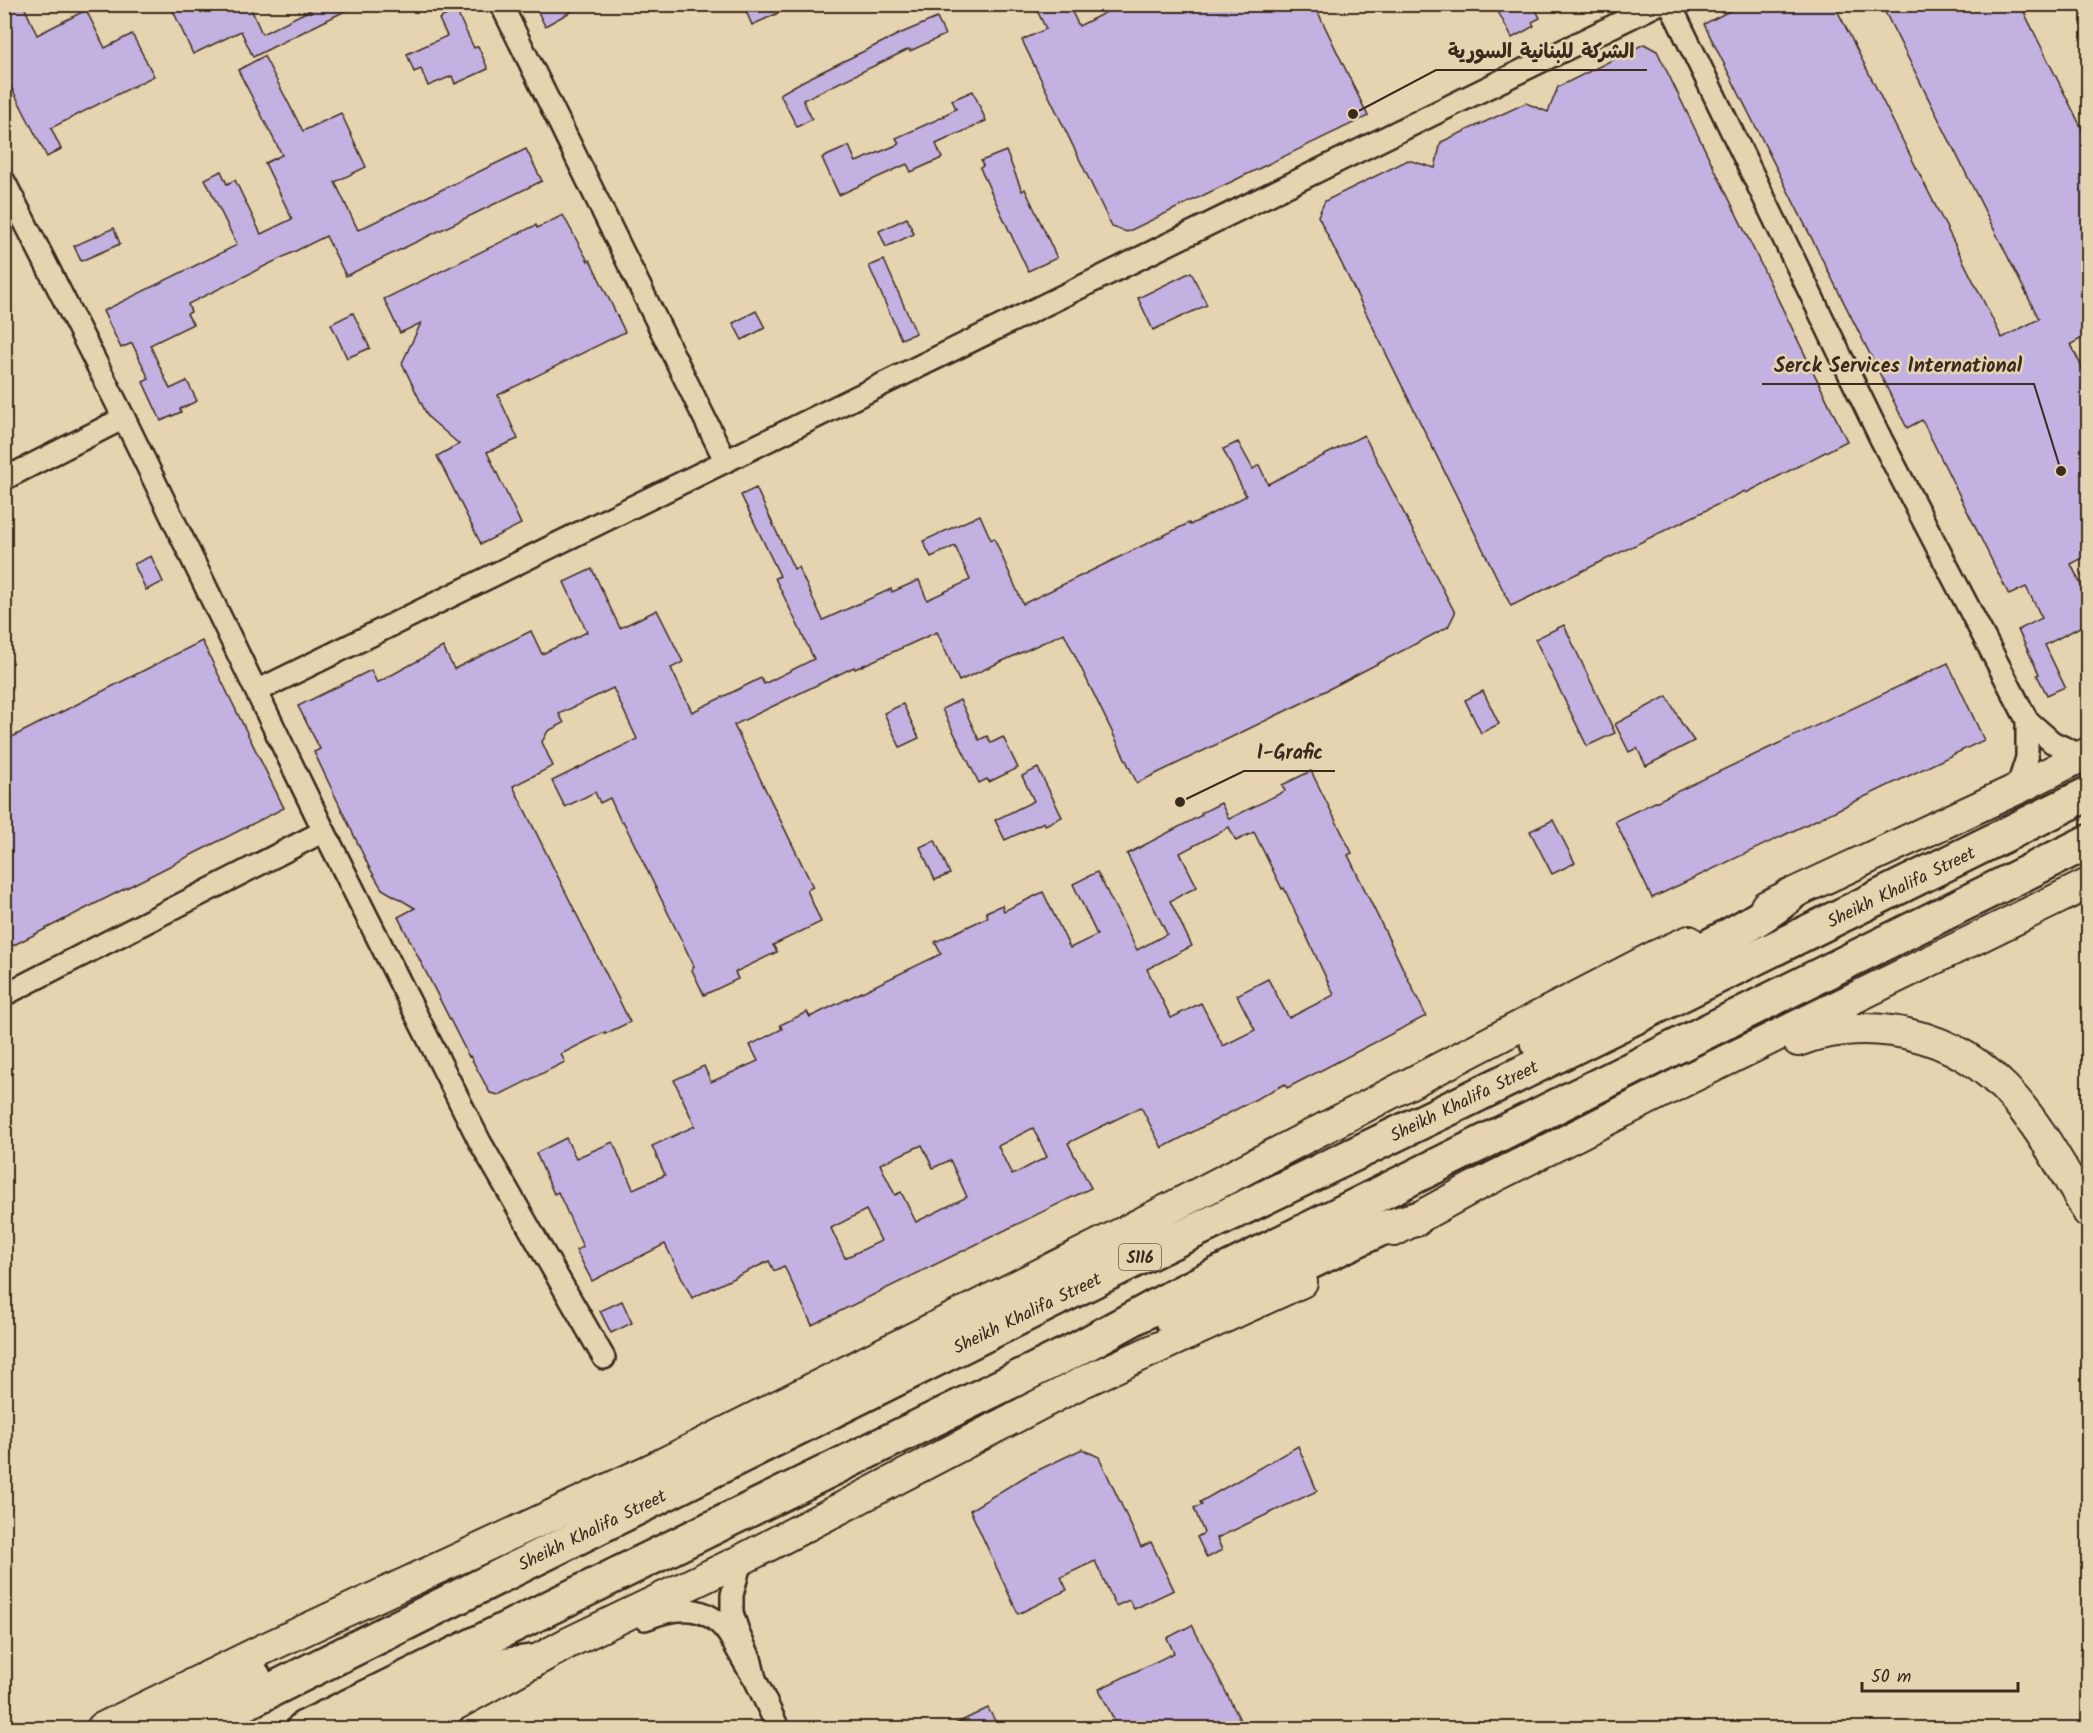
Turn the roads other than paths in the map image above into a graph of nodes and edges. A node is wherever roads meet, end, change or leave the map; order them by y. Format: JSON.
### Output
{"nodes":[{"id":1,"x":501,"y":4,"type":"edge"},
{"id":2,"x":1658,"y":4,"type":"edge"},
{"id":3,"x":1670,"y":4,"type":"edge"},
{"id":4,"x":4,"y":181,"type":"edge"},
{"id":5,"x":124,"y":418,"type":"junction"},
{"id":6,"x":725,"y":460,"type":"junction"},
{"id":7,"x":4,"y":479,"type":"edge"},
{"id":8,"x":257,"y":691,"type":"junction"},
{"id":9,"x":2027,"y":720,"type":"junction"},
{"id":10,"x":2085,"y":755,"type":"edge"},
{"id":11,"x":2017,"y":789,"type":"junction"},
{"id":12,"x":2088,"y":794,"type":"edge"},
{"id":13,"x":324,"y":831,"type":"junction"},
{"id":14,"x":2088,"y":842,"type":"edge"},
{"id":15,"x":2088,"y":884,"type":"edge"},
{"id":16,"x":1789,"y":896,"type":"junction"},
{"id":17,"x":4,"y":995,"type":"edge"},
{"id":18,"x":1689,"y":1079,"type":"junction"},
{"id":19,"x":1467,"y":1100,"type":"junction"},
{"id":20,"x":2088,"y":1212,"type":"edge"},
{"id":21,"x":1416,"y":1219,"type":"junction"},
{"id":22,"x":1079,"y":1348,"type":"junction"},
{"id":23,"x":604,"y":1358,"type":"dead end"},
{"id":24,"x":741,"y":1560,"type":"junction"},
{"id":25,"x":370,"y":1641,"type":"junction"},
{"id":26,"x":568,"y":1643,"type":"junction"},
{"id":27,"x":531,"y":1662,"type":"junction"},
{"id":28,"x":756,"y":1680,"type":"junction"},
{"id":29,"x":102,"y":1728,"type":"edge"},
{"id":30,"x":130,"y":1728,"type":"edge"},
{"id":31,"x":195,"y":1728,"type":"edge"},
{"id":32,"x":304,"y":1728,"type":"edge"},
{"id":33,"x":370,"y":1728,"type":"edge"},
{"id":34,"x":412,"y":1728,"type":"edge"},
{"id":35,"x":778,"y":1728,"type":"edge"}],
"edges":[{"from":1,"to":6,"type":"street"},
{"from":2,"to":6,"type":"street"},
{"from":3,"to":9,"type":"street"},
{"from":4,"to":5,"type":"street"},
{"from":5,"to":7,"type":"street"},
{"from":5,"to":8,"type":"street"},
{"from":6,"to":8,"type":"street"},
{"from":8,"to":13,"type":"street"},
{"from":9,"to":10,"type":"street"},
{"from":9,"to":11,"type":"street"},
{"from":10,"to":11,"type":"main road"},
{"from":11,"to":16,"type":"main road"},
{"from":12,"to":19,"type":"highway","name":"Sheikh Khalifa Street","number":"S116"},
{"from":13,"to":17,"type":"street"},
{"from":13,"to":23,"type":"street"},
{"from":14,"to":22,"type":"highway"},
{"from":15,"to":18,"type":"main road"},
{"from":16,"to":19,"type":"highway"},
{"from":16,"to":29,"type":"main road"},
{"from":18,"to":20,"type":"main road"},
{"from":18,"to":21,"type":"main road"},
{"from":19,"to":25,"type":"highway","name":"Sheikh Khalifa Street","number":"S116"},
{"from":21,"to":22,"type":"highway"},
{"from":21,"to":24,"type":"main road"},
{"from":22,"to":32,"type":"highway"},
{"from":24,"to":26,"type":"main road"},
{"from":24,"to":28,"type":"street"},
{"from":25,"to":30,"type":"highway"},
{"from":25,"to":31,"type":"highway","name":"Sheikh Khalifa Street","number":"S116"},
{"from":26,"to":27,"type":"main road"},
{"from":26,"to":28,"type":"street"},
{"from":27,"to":33,"type":"highway"},
{"from":27,"to":34,"type":"main road"},
{"from":28,"to":35,"type":"street"}]}
